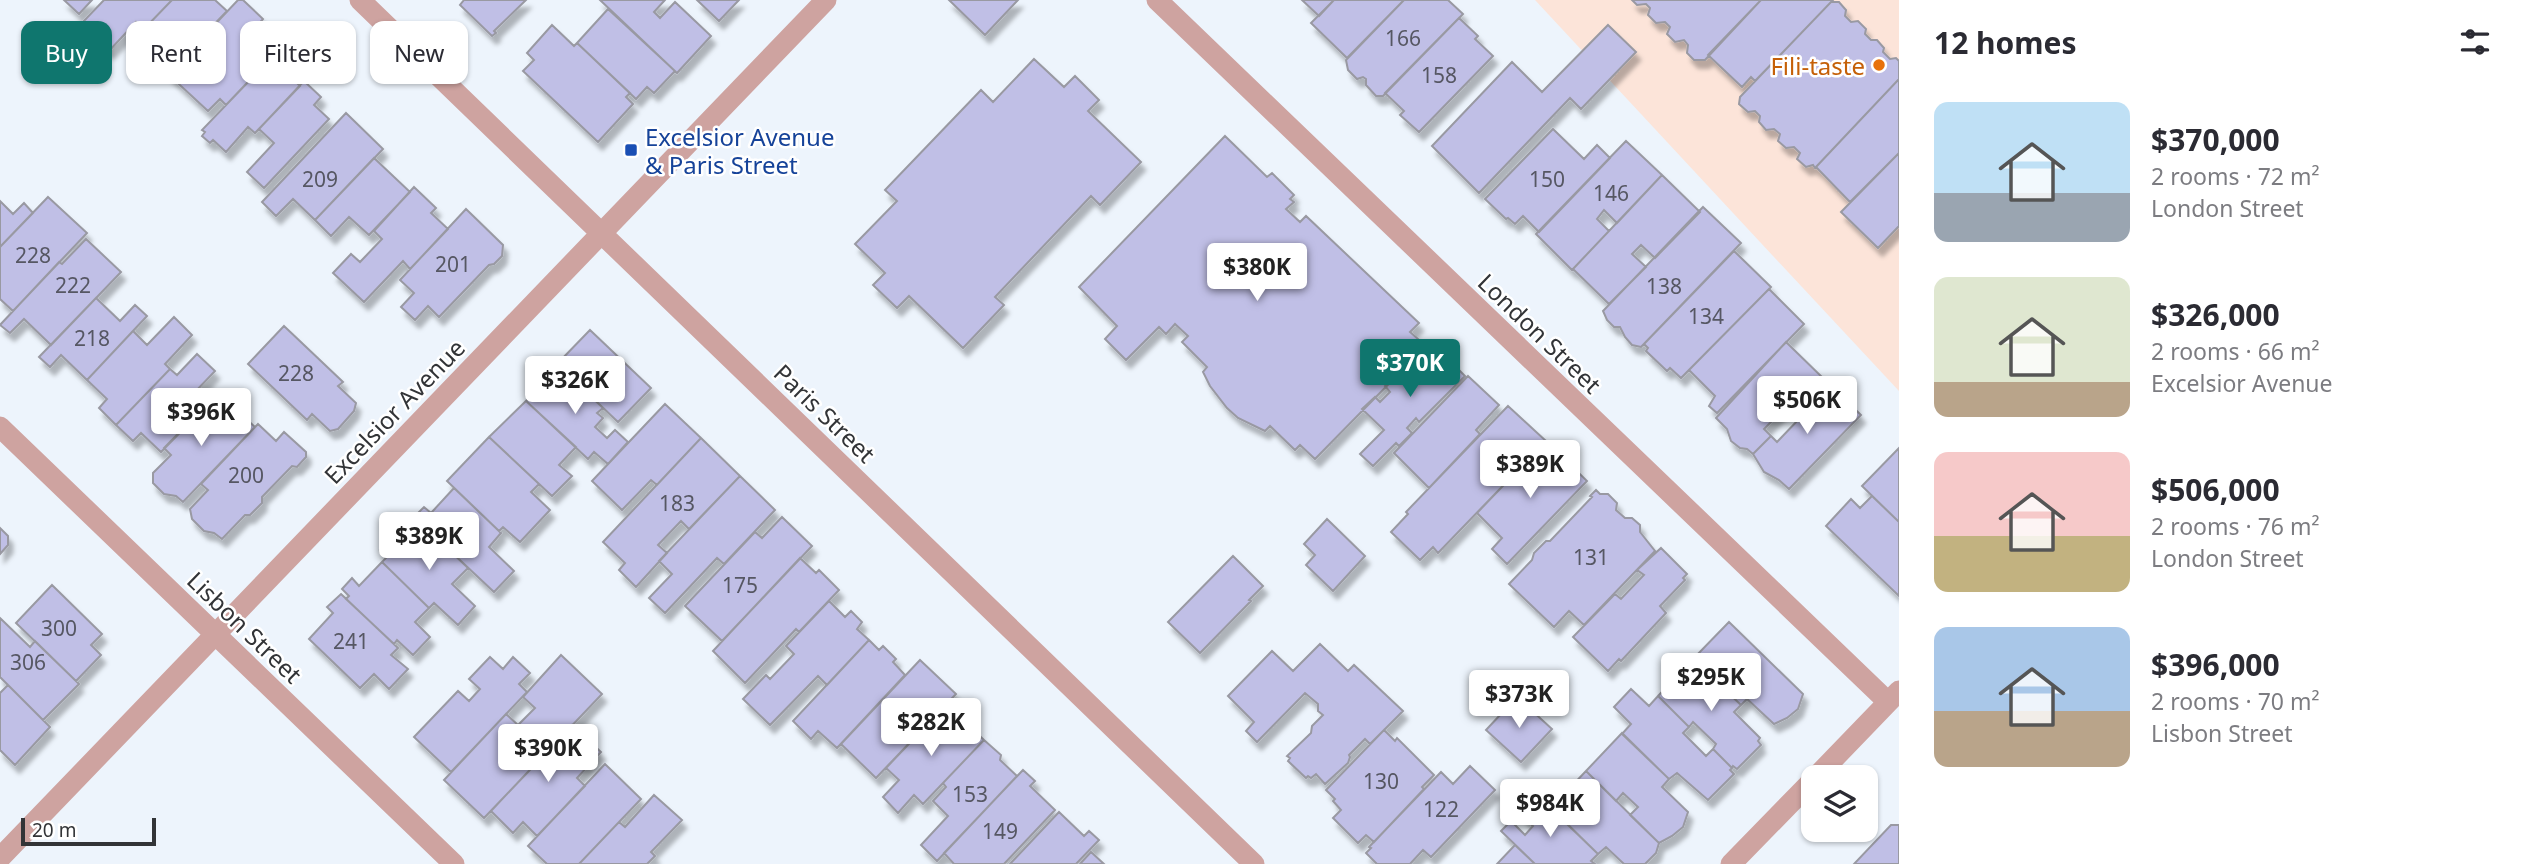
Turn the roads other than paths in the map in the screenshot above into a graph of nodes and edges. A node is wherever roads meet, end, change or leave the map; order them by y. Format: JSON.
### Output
{"nodes":[{"id":1,"x":360,"y":0,"type":"edge"},
{"id":2,"x":826,"y":0,"type":"edge"},
{"id":3,"x":1157,"y":0,"type":"edge"},
{"id":4,"x":601,"y":233,"type":"junction"},
{"id":5,"x":0,"y":426,"type":"edge"},
{"id":6,"x":216,"y":635,"type":"junction"},
{"id":7,"x":1893,"y":697,"type":"edge"},
{"id":8,"x":1827,"y":765,"type":"edge"},
{"id":9,"x":1801,"y":791,"type":"edge"},
{"id":10,"x":0,"y":858,"type":"edge"},
{"id":11,"x":454,"y":864,"type":"edge"},
{"id":12,"x":1254,"y":864,"type":"edge"},
{"id":13,"x":1731,"y":864,"type":"edge"}],
"edges":[{"from":1,"to":4,"type":"street","name":"Paris Street"},
{"from":2,"to":4,"type":"street","name":"Excelsior Avenue"},
{"from":3,"to":7,"type":"street","name":"London Street"},
{"from":4,"to":6,"type":"street","name":"Excelsior Avenue"},
{"from":4,"to":12,"type":"street","name":"Paris Street"},
{"from":5,"to":6,"type":"street","name":"Lisbon Street"},
{"from":6,"to":10,"type":"street","name":"Excelsior Avenue"},
{"from":6,"to":11,"type":"street","name":"Lisbon Street"},
{"from":7,"to":8,"type":"street"},
{"from":9,"to":13,"type":"street"}]}
